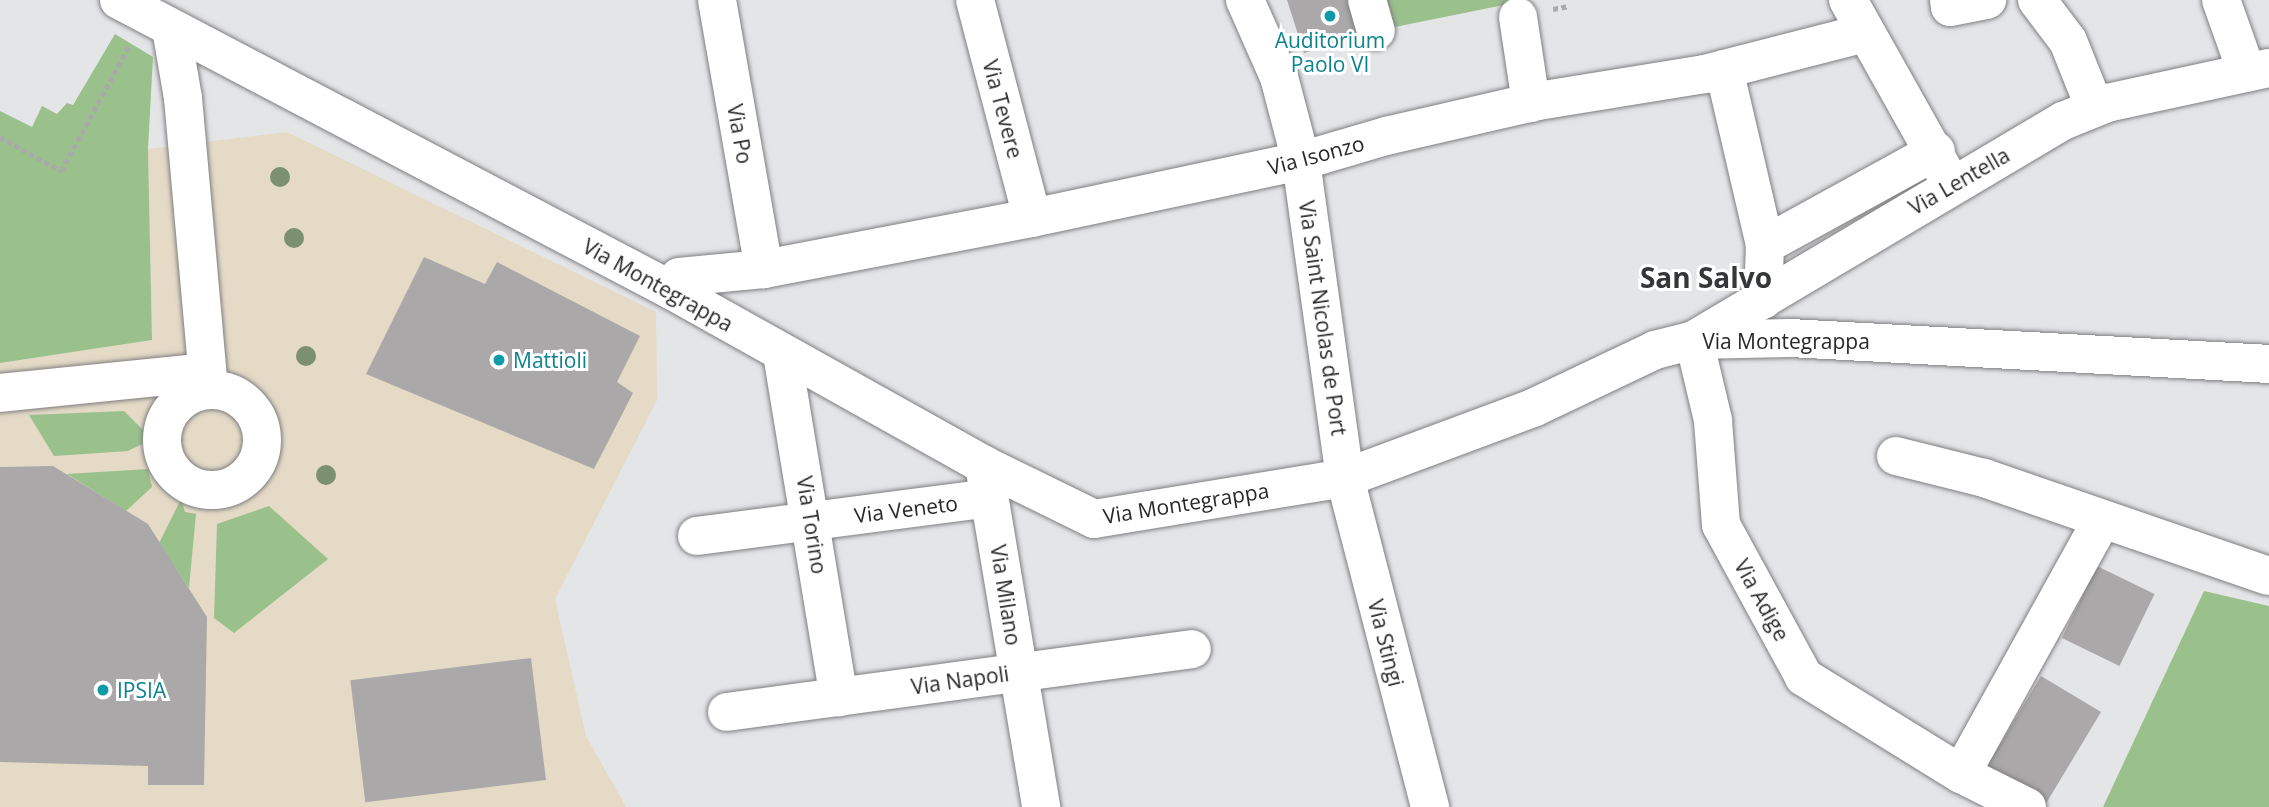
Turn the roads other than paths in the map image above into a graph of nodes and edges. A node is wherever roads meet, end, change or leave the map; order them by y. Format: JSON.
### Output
{"nodes":[{"id":1,"x":717,"y":0,"type":"edge"},
{"id":2,"x":975,"y":0,"type":"edge"},
{"id":3,"x":1245,"y":0,"type":"edge"},
{"id":4,"x":1949,"y":0,"type":"edge"},
{"id":5,"x":1987,"y":0,"type":"edge"},
{"id":6,"x":2037,"y":0,"type":"edge"},
{"id":7,"x":2221,"y":0,"type":"edge"},
{"id":8,"x":145,"y":15,"type":"edge"},
{"id":9,"x":1857,"y":16,"type":"edge"},
{"id":10,"x":1518,"y":17,"type":"dead end"},
{"id":11,"x":1724,"y":69,"type":"junction"},
{"id":12,"x":2258,"y":70,"type":"edge"},
{"id":13,"x":1531,"y":103,"type":"junction"},
{"id":14,"x":2094,"y":106,"type":"junction"},
{"id":15,"x":1301,"y":161,"type":"junction"},
{"id":16,"x":1944,"y":168,"type":"junction"},
{"id":17,"x":1032,"y":218,"type":"junction"},
{"id":18,"x":1765,"y":245,"type":"junction"},
{"id":19,"x":764,"y":269,"type":"junction"},
{"id":20,"x":671,"y":290,"type":"junction"},
{"id":21,"x":1763,"y":300,"type":"junction"},
{"id":22,"x":726,"y":321,"type":"junction"},
{"id":23,"x":1694,"y":340,"type":"junction"},
{"id":24,"x":782,"y":354,"type":"junction"},
{"id":25,"x":2269,"y":365,"type":"edge"},
{"id":26,"x":0,"y":393,"type":"edge"},
{"id":27,"x":1896,"y":456,"type":"dead end"},
{"id":28,"x":1345,"y":478,"type":"junction"},
{"id":29,"x":987,"y":482,"type":"junction"},
{"id":30,"x":812,"y":521,"type":"junction"},
{"id":31,"x":2101,"y":521,"type":"junction"},
{"id":32,"x":697,"y":536,"type":"dead end"},
{"id":33,"x":2269,"y":576,"type":"edge"},
{"id":34,"x":1192,"y":649,"type":"dead end"},
{"id":35,"x":1019,"y":672,"type":"junction"},
{"id":36,"x":839,"y":697,"type":"junction"},
{"id":37,"x":727,"y":712,"type":"dead end"},
{"id":38,"x":1961,"y":774,"type":"junction"},
{"id":39,"x":1041,"y":807,"type":"edge"},
{"id":40,"x":1430,"y":807,"type":"edge"},
{"id":41,"x":2027,"y":807,"type":"edge"}],
"edges":[{"from":1,"to":19,"type":"street","name":"Via Po"},
{"from":2,"to":17,"type":"street","name":"Via Tevere"},
{"from":3,"to":15,"type":"street","name":"Via Saint Nicolas de Port"},
{"from":4,"to":5,"type":"street"},
{"from":6,"to":14,"type":"street"},
{"from":7,"to":12,"type":"street"},
{"from":8,"to":20,"type":"street","name":"Via Montegrappa"},
{"from":8,"to":26,"type":"street"},
{"from":9,"to":11,"type":"street","name":"Via Isonzo"},
{"from":9,"to":16,"type":"street"},
{"from":10,"to":13,"type":"street"},
{"from":11,"to":13,"type":"street","name":"Via Isonzo"},
{"from":11,"to":18,"type":"street"},
{"from":12,"to":14,"type":"street","name":"Via Lentella"},
{"from":13,"to":15,"type":"street","name":"Via Isonzo"},
{"from":14,"to":16,"type":"street","name":"Via Lentella"},
{"from":15,"to":17,"type":"street","name":"Via Isonzo"},
{"from":15,"to":28,"type":"street","name":"Via Saint Nicolas de Port"},
{"from":16,"to":18,"type":"street"},
{"from":16,"to":21,"type":"street","name":"Via Lentella"},
{"from":17,"to":19,"type":"street","name":"Via Isonzo"},
{"from":18,"to":21,"type":"street"},
{"from":19,"to":20,"type":"street","name":"Via Isonzo"},
{"from":19,"to":22,"type":"street"},
{"from":20,"to":22,"type":"street","name":"Via Montegrappa"},
{"from":21,"to":23,"type":"street","name":"Via Lentella"},
{"from":22,"to":24,"type":"street","name":"Via Montegrappa"},
{"from":23,"to":25,"type":"street","name":"Via Montegrappa"},
{"from":23,"to":28,"type":"street","name":"Via Montegrappa"},
{"from":23,"to":38,"type":"street","name":"Via Adige"},
{"from":24,"to":29,"type":"street","name":"Via Montegrappa"},
{"from":24,"to":30,"type":"street","name":"Via Torino"},
{"from":27,"to":31,"type":"street"},
{"from":28,"to":29,"type":"street","name":"Via Montegrappa"},
{"from":28,"to":40,"type":"street","name":"Via Stingi"},
{"from":29,"to":30,"type":"street","name":"Via Veneto"},
{"from":29,"to":35,"type":"street","name":"Via Milano"},
{"from":30,"to":32,"type":"street","name":"Via Veneto"},
{"from":30,"to":36,"type":"street","name":"Via Torino"},
{"from":31,"to":33,"type":"street"},
{"from":31,"to":38,"type":"street"},
{"from":34,"to":35,"type":"street","name":"Via Napoli"},
{"from":35,"to":36,"type":"street","name":"Via Napoli"},
{"from":35,"to":39,"type":"street","name":"Via Milano"},
{"from":36,"to":37,"type":"street","name":"Via Napoli"},
{"from":38,"to":41,"type":"street","name":"Via Adige"}]}
